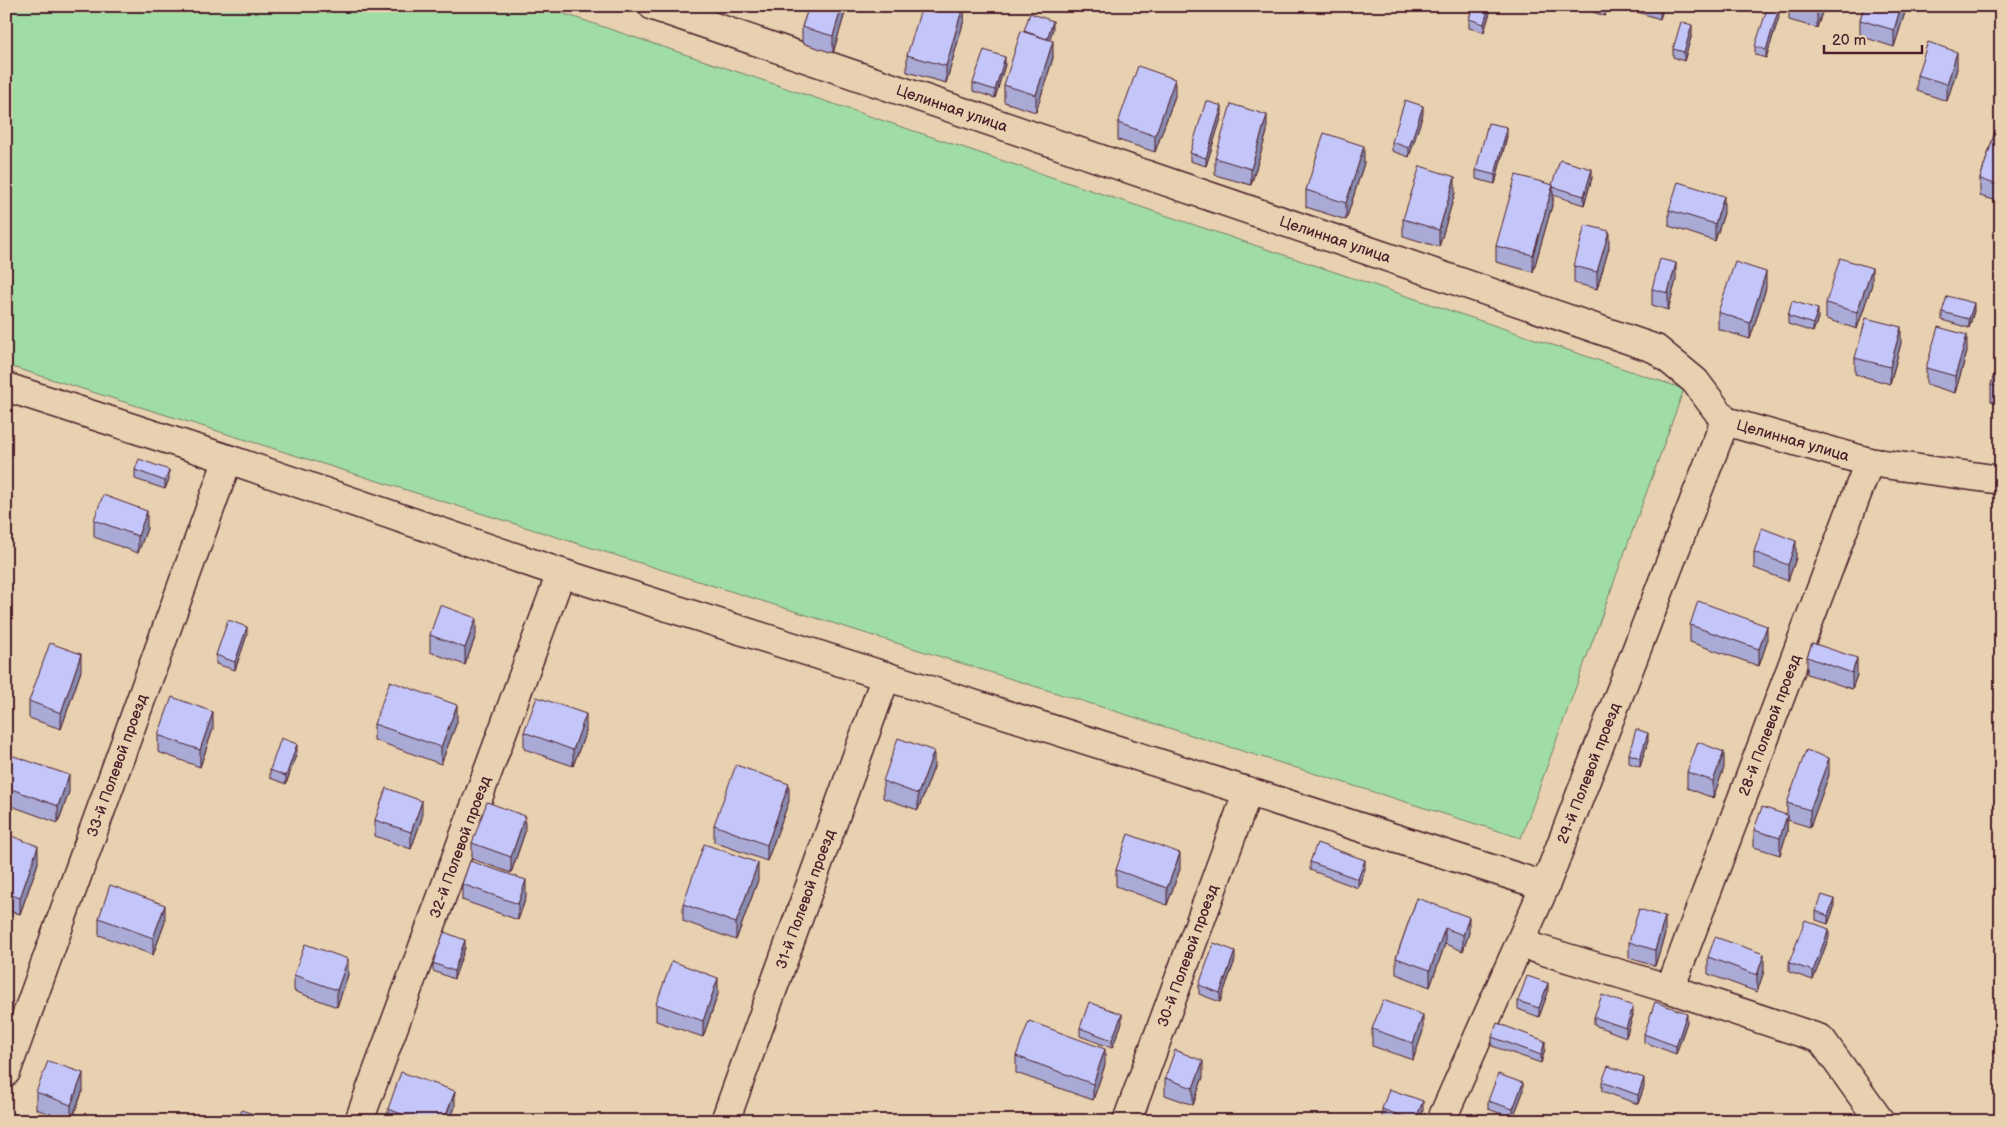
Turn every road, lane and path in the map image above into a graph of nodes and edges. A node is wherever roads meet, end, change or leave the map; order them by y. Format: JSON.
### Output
{"nodes":[{"id":1,"x":652,"y":6,"type":"edge"},
{"id":2,"x":6,"y":387,"type":"edge"},
{"id":3,"x":1725,"y":422,"type":"junction"},
{"id":4,"x":228,"y":460,"type":"junction"},
{"id":5,"x":1869,"y":462,"type":"junction"},
{"id":6,"x":2001,"y":480,"type":"edge"},
{"id":7,"x":560,"y":573,"type":"junction"},
{"id":8,"x":886,"y":676,"type":"junction"},
{"id":9,"x":1248,"y":791,"type":"junction"},
{"id":10,"x":1545,"y":886,"type":"junction"},
{"id":11,"x":1521,"y":944,"type":"junction"},
{"id":12,"x":1670,"y":988,"type":"junction"},
{"id":13,"x":6,"y":1072,"type":"edge"},
{"id":14,"x":359,"y":1121,"type":"edge"},
{"id":15,"x":725,"y":1121,"type":"edge"},
{"id":16,"x":1127,"y":1121,"type":"edge"},
{"id":17,"x":1441,"y":1121,"type":"edge"},
{"id":18,"x":1880,"y":1121,"type":"edge"}],
"edges":[{"from":1,"to":3,"type":"street","name":"Целинная улица"},
{"from":2,"to":4,"type":"street"},
{"from":3,"to":5,"type":"street","name":"Целинная улица"},
{"from":3,"to":10,"type":"street","name":"29-й Полевой проезд"},
{"from":4,"to":7,"type":"street"},
{"from":4,"to":13,"type":"street","name":"33-й Полевой проезд"},
{"from":5,"to":6,"type":"street","name":"Целинная улица"},
{"from":5,"to":12,"type":"street","name":"28-й Полевой проезд"},
{"from":7,"to":8,"type":"street"},
{"from":7,"to":14,"type":"street","name":"32-й Полевой проезд"},
{"from":8,"to":9,"type":"street"},
{"from":8,"to":15,"type":"street","name":"31-й Полевой проезд"},
{"from":9,"to":10,"type":"street"},
{"from":9,"to":16,"type":"street","name":"30-й Полевой проезд"},
{"from":10,"to":11,"type":"street","name":"29-й Полевой проезд"},
{"from":11,"to":12,"type":"street"},
{"from":11,"to":17,"type":"street","name":"29-й Полевой проезд"},
{"from":12,"to":18,"type":"street"}]}
